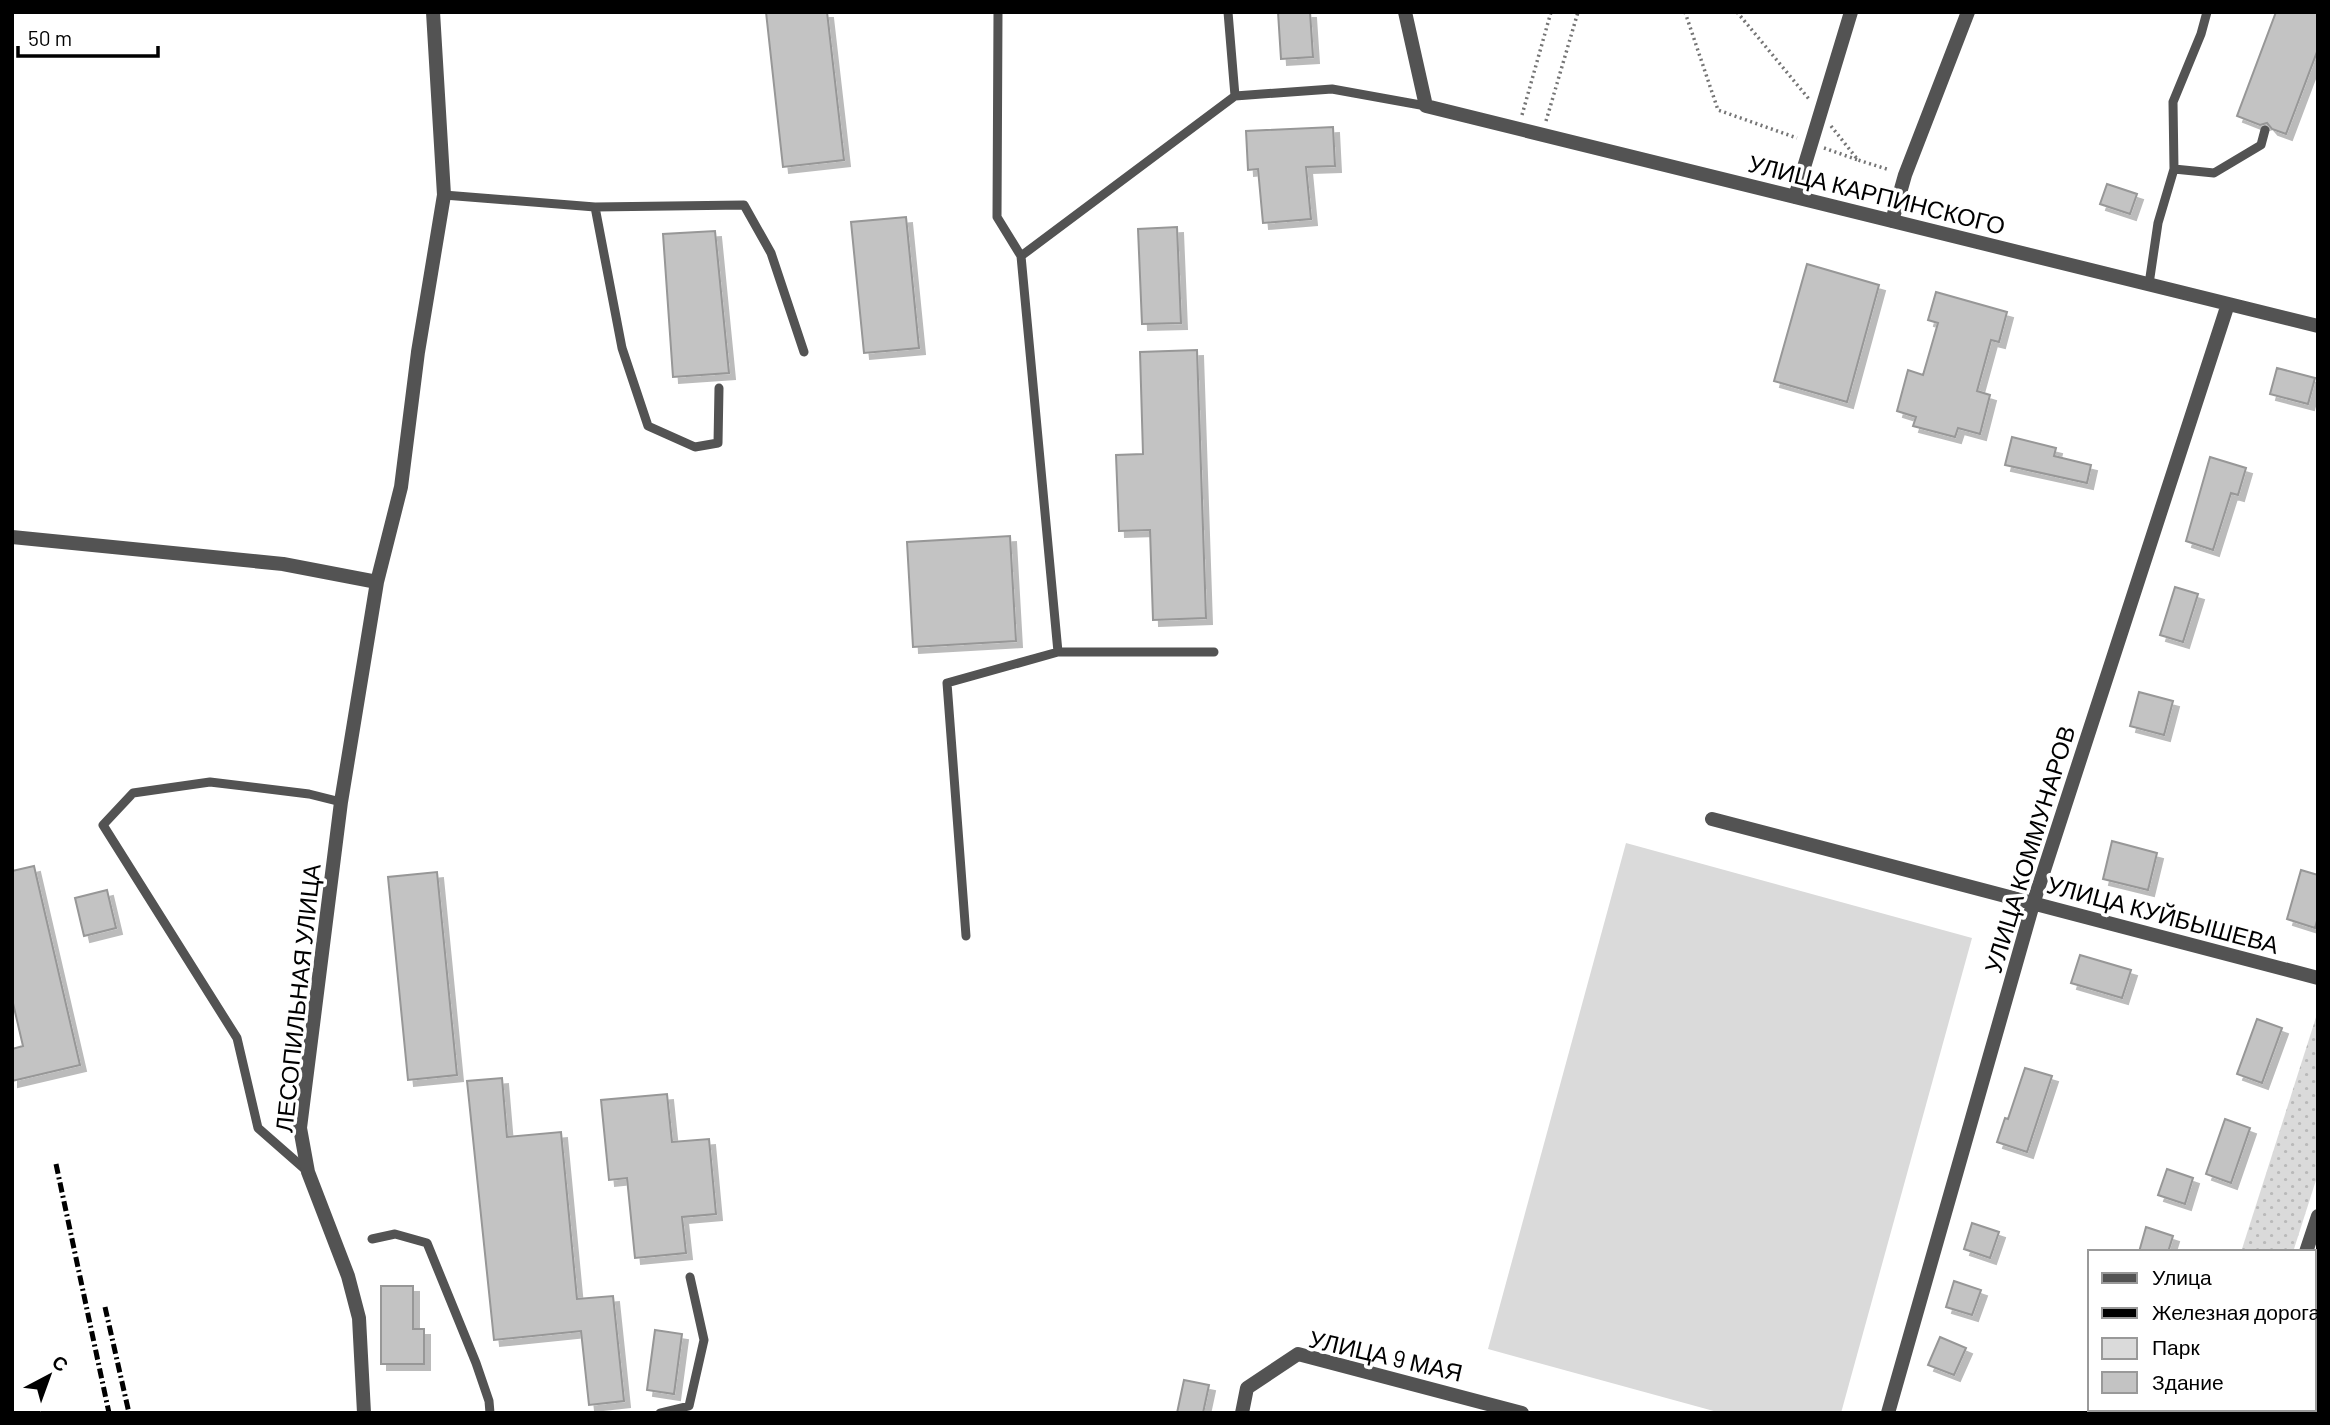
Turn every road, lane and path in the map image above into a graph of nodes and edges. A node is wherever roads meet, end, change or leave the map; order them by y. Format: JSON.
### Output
{"nodes":[{"id":1,"x":433,"y":12,"type":"edge"},
{"id":2,"x":998,"y":12,"type":"edge"},
{"id":3,"x":1228,"y":12,"type":"edge"},
{"id":4,"x":1405,"y":12,"type":"edge"},
{"id":5,"x":1551,"y":12,"type":"edge"},
{"id":6,"x":1578,"y":12,"type":"edge"},
{"id":7,"x":1685,"y":12,"type":"edge"},
{"id":8,"x":1851,"y":12,"type":"edge"},
{"id":9,"x":1968,"y":12,"type":"edge"},
{"id":10,"x":2207,"y":12,"type":"edge"},
{"id":11,"x":1235,"y":96,"type":"junction"},
{"id":12,"x":1426,"y":106,"type":"junction"},
{"id":13,"x":1518,"y":129,"type":"junction"},
{"id":14,"x":2265,"y":130,"type":"dead end"},
{"id":15,"x":1542,"y":135,"type":"junction"},
{"id":16,"x":1811,"y":143,"type":"junction"},
{"id":17,"x":1858,"y":160,"type":"dead end"},
{"id":18,"x":2174,"y":169,"type":"junction"},
{"id":19,"x":444,"y":195,"type":"junction"},
{"id":20,"x":1795,"y":197,"type":"junction"},
{"id":21,"x":595,"y":207,"type":"junction"},
{"id":22,"x":1892,"y":221,"type":"junction"},
{"id":23,"x":1021,"y":256,"type":"junction"},
{"id":24,"x":2149,"y":285,"type":"junction"},
{"id":25,"x":2228,"y":304,"type":"junction"},
{"id":26,"x":2318,"y":326,"type":"edge"},
{"id":27,"x":804,"y":352,"type":"dead end"},
{"id":28,"x":719,"y":388,"type":"dead end"},
{"id":29,"x":12,"y":537,"type":"edge"},
{"id":30,"x":377,"y":582,"type":"junction"},
{"id":31,"x":1058,"y":652,"type":"junction"},
{"id":32,"x":1214,"y":652,"type":"dead end"},
{"id":33,"x":341,"y":802,"type":"junction"},
{"id":34,"x":1712,"y":819,"type":"dead end"},
{"id":35,"x":2034,"y":904,"type":"junction"},
{"id":36,"x":966,"y":936,"type":"dead end"},
{"id":37,"x":2318,"y":978,"type":"edge"},
{"id":38,"x":308,"y":1172,"type":"junction"},
{"id":39,"x":2318,"y":1216,"type":"edge"},
{"id":40,"x":372,"y":1239,"type":"dead end"},
{"id":41,"x":2307,"y":1250,"type":"edge"},
{"id":42,"x":690,"y":1277,"type":"dead end"},
{"id":43,"x":1501,"y":1410,"type":"edge"},
{"id":44,"x":365,"y":1413,"type":"edge"},
{"id":45,"x":490,"y":1413,"type":"edge"},
{"id":46,"x":660,"y":1413,"type":"edge"},
{"id":47,"x":1242,"y":1413,"type":"edge"},
{"id":48,"x":1522,"y":1413,"type":"edge"},
{"id":49,"x":1888,"y":1413,"type":"edge"}],
"edges":[{"from":1,"to":19,"type":"street","name":"ЛЕСОПИЛЬНАЯ УЛИЦА"},
{"from":2,"to":23,"type":"lane"},
{"from":3,"to":11,"type":"lane"},
{"from":4,"to":12,"type":"street"},
{"from":5,"to":13,"type":"path"},
{"from":6,"to":15,"type":"path"},
{"from":7,"to":16,"type":"path"},
{"from":8,"to":16,"type":"street"},
{"from":9,"to":22,"type":"street"},
{"from":10,"to":18,"type":"lane"},
{"from":11,"to":12,"type":"lane"},
{"from":11,"to":23,"type":"lane"},
{"from":12,"to":13,"type":"street","name":"УЛИЦА КАРПИНСКОГО"},
{"from":13,"to":15,"type":"street","name":"УЛИЦА КАРПИНСКОГО"},
{"from":14,"to":18,"type":"lane"},
{"from":15,"to":20,"type":"street","name":"УЛИЦА КАРПИНСКОГО"},
{"from":16,"to":17,"type":"path"},
{"from":16,"to":20,"type":"street"},
{"from":18,"to":24,"type":"lane"},
{"from":19,"to":21,"type":"lane"},
{"from":19,"to":30,"type":"street","name":"ЛЕСОПИЛЬНАЯ УЛИЦА"},
{"from":20,"to":22,"type":"street","name":"УЛИЦА КАРПИНСКОГО"},
{"from":21,"to":27,"type":"lane"},
{"from":21,"to":28,"type":"lane"},
{"from":22,"to":24,"type":"street","name":"УЛИЦА КАРПИНСКОГО"},
{"from":23,"to":31,"type":"lane"},
{"from":24,"to":25,"type":"street","name":"УЛИЦА КАРПИНСКОГО"},
{"from":25,"to":26,"type":"street","name":"УЛИЦА КАРПИНСКОГО"},
{"from":25,"to":35,"type":"street","name":"УЛИЦА КОММУНАРОВ"},
{"from":29,"to":30,"type":"street"},
{"from":30,"to":33,"type":"street","name":"ЛЕСОПИЛЬНАЯ УЛИЦА"},
{"from":31,"to":32,"type":"lane"},
{"from":31,"to":36,"type":"lane"},
{"from":33,"to":38,"type":"street","name":"ЛЕСОПИЛЬНАЯ УЛИЦА"},
{"from":33,"to":38,"type":"lane"},
{"from":34,"to":35,"type":"street","name":"УЛИЦА КУЙБЫШЕВА"},
{"from":35,"to":37,"type":"street","name":"УЛИЦА КУЙБЫШЕВА"},
{"from":35,"to":49,"type":"street","name":"УЛИЦА КОММУНАРОВ"},
{"from":38,"to":44,"type":"street","name":"ЛЕСОПИЛЬНАЯ УЛИЦА"},
{"from":39,"to":41,"type":"street"},
{"from":40,"to":45,"type":"lane"},
{"from":42,"to":46,"type":"lane"},
{"from":43,"to":47,"type":"street","name":"УЛИЦА 9 МАЯ"},
{"from":43,"to":48,"type":"street","name":"УЛИЦА 9 МАЯ"}]}
